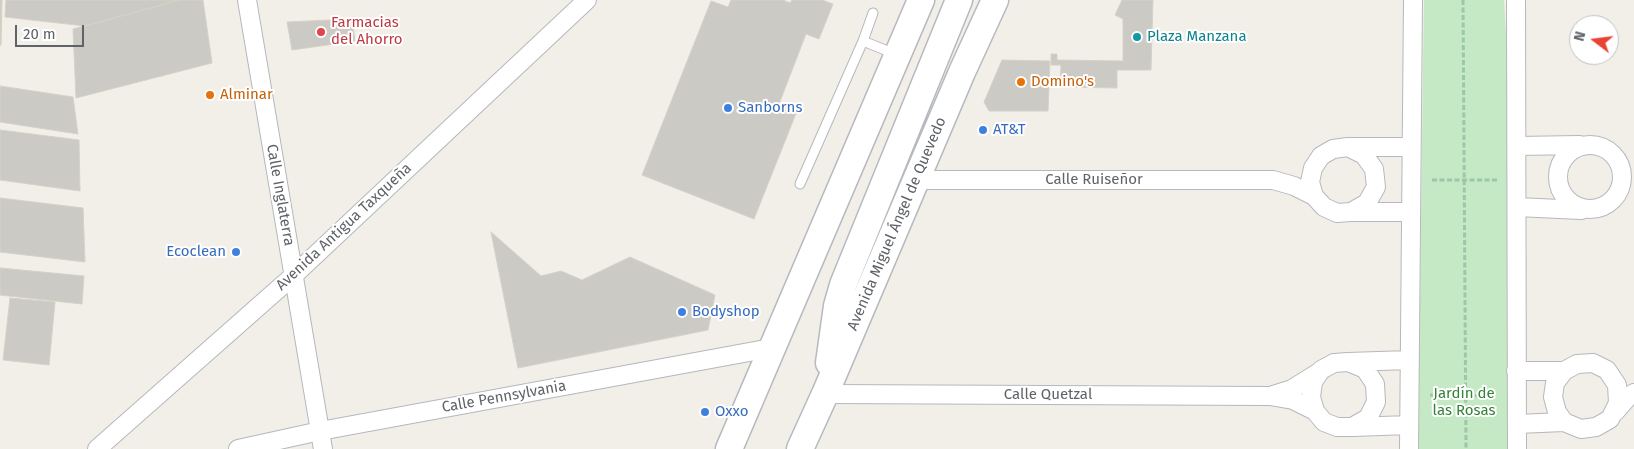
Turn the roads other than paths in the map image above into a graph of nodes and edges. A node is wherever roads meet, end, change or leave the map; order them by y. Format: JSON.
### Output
{"nodes":[{"id":1,"x":247,"y":0,"type":"edge"},
{"id":2,"x":587,"y":0,"type":"edge"},
{"id":3,"x":921,"y":0,"type":"edge"},
{"id":4,"x":959,"y":0,"type":"edge"},
{"id":5,"x":995,"y":0,"type":"edge"},
{"id":6,"x":1413,"y":0,"type":"edge"},
{"id":7,"x":1516,"y":0,"type":"edge"},
{"id":8,"x":873,"y":13,"type":"dead end"},
{"id":9,"x":863,"y":42,"type":"junction"},
{"id":10,"x":898,"y":55,"type":"junction"},
{"id":11,"x":1517,"y":146,"type":"junction"},
{"id":12,"x":1580,"y":146,"type":"junction"},
{"id":13,"x":1348,"y":147,"type":"junction"},
{"id":14,"x":1411,"y":147,"type":"junction"},
{"id":15,"x":1611,"y":152,"type":"junction"},
{"id":16,"x":1321,"y":156,"type":"junction"},
{"id":17,"x":1634,"y":168,"type":"edge"},
{"id":18,"x":916,"y":180,"type":"junction"},
{"id":19,"x":1272,"y":180,"type":"junction"},
{"id":20,"x":1634,"y":180,"type":"edge"},
{"id":21,"x":800,"y":184,"type":"dead end"},
{"id":22,"x":1314,"y":196,"type":"junction"},
{"id":23,"x":1614,"y":200,"type":"junction"},
{"id":24,"x":1517,"y":207,"type":"junction"},
{"id":25,"x":1584,"y":210,"type":"junction"},
{"id":26,"x":1352,"y":212,"type":"junction"},
{"id":27,"x":1411,"y":212,"type":"junction"},
{"id":28,"x":293,"y":276,"type":"junction"},
{"id":29,"x":771,"y":348,"type":"junction"},
{"id":30,"x":1410,"y":360,"type":"junction"},
{"id":31,"x":1348,"y":362,"type":"junction"},
{"id":32,"x":1321,"y":370,"type":"junction"},
{"id":33,"x":1607,"y":370,"type":"junction"},
{"id":34,"x":1516,"y":371,"type":"junction"},
{"id":35,"x":1564,"y":371,"type":"junction"},
{"id":36,"x":1634,"y":392,"type":"edge"},
{"id":37,"x":825,"y":394,"type":"junction"},
{"id":38,"x":1270,"y":396,"type":"junction"},
{"id":39,"x":1315,"y":411,"type":"junction"},
{"id":40,"x":1610,"y":419,"type":"junction"},
{"id":41,"x":1564,"y":422,"type":"junction"},
{"id":42,"x":1517,"y":424,"type":"junction"},
{"id":43,"x":1409,"y":425,"type":"junction"},
{"id":44,"x":1352,"y":427,"type":"junction"},
{"id":45,"x":320,"y":432,"type":"junction"},
{"id":46,"x":97,"y":449,"type":"edge"},
{"id":47,"x":238,"y":449,"type":"edge"},
{"id":48,"x":323,"y":449,"type":"edge"},
{"id":49,"x":729,"y":449,"type":"edge"},
{"id":50,"x":800,"y":449,"type":"edge"},
{"id":51,"x":1409,"y":449,"type":"edge"},
{"id":52,"x":1518,"y":449,"type":"edge"}],
"edges":[{"from":1,"to":28,"type":"street","name":"Calle Inglaterra"},
{"from":2,"to":28,"type":"street","name":"Avenida Antigua Taxqueña"},
{"from":3,"to":10,"type":"main road"},
{"from":4,"to":37,"type":"main road"},
{"from":5,"to":18,"type":"main road","name":"Avenida Miguel Ángel de Quevedo"},
{"from":6,"to":14,"type":"street"},
{"from":7,"to":11,"type":"street"},
{"from":8,"to":9,"type":"lane"},
{"from":9,"to":10,"type":"lane"},
{"from":9,"to":21,"type":"lane"},
{"from":10,"to":29,"type":"main road"},
{"from":11,"to":12,"type":"street"},
{"from":11,"to":24,"type":"street"},
{"from":12,"to":15,"type":"street"},
{"from":12,"to":25,"type":"street"},
{"from":13,"to":14,"type":"street"},
{"from":13,"to":16,"type":"street"},
{"from":13,"to":26,"type":"street"},
{"from":14,"to":27,"type":"street"},
{"from":15,"to":17,"type":"street"},
{"from":15,"to":23,"type":"street"},
{"from":16,"to":19,"type":"street","name":"Calle Ruiseñor"},
{"from":16,"to":22,"type":"street"},
{"from":18,"to":19,"type":"street","name":"Calle Ruiseñor"},
{"from":18,"to":37,"type":"main road","name":"Avenida Miguel Ángel de Quevedo"},
{"from":19,"to":22,"type":"street","name":"Calle Ruiseñor"},
{"from":20,"to":23,"type":"street"},
{"from":22,"to":26,"type":"street"},
{"from":23,"to":25,"type":"street"},
{"from":24,"to":25,"type":"street"},
{"from":24,"to":34,"type":"street"},
{"from":26,"to":27,"type":"street"},
{"from":27,"to":30,"type":"street"},
{"from":28,"to":45,"type":"street","name":"Calle Inglaterra"},
{"from":28,"to":46,"type":"street","name":"Avenida Antigua Taxqueña"},
{"from":29,"to":45,"type":"street","name":"Calle Pennsylvania"},
{"from":29,"to":49,"type":"main road"},
{"from":30,"to":31,"type":"street"},
{"from":30,"to":43,"type":"street"},
{"from":31,"to":32,"type":"street"},
{"from":31,"to":44,"type":"street"},
{"from":32,"to":38,"type":"street","name":"Calle Quetzal"},
{"from":32,"to":39,"type":"street"},
{"from":33,"to":35,"type":"street"},
{"from":33,"to":36,"type":"street"},
{"from":33,"to":40,"type":"street"},
{"from":34,"to":35,"type":"street"},
{"from":34,"to":42,"type":"street"},
{"from":35,"to":41,"type":"street"},
{"from":36,"to":40,"type":"street"},
{"from":37,"to":38,"type":"street","name":"Calle Quetzal"},
{"from":37,"to":50,"type":"main road","name":"Avenida Miguel Ángel de Quevedo"},
{"from":38,"to":39,"type":"street","name":"Calle Quetzal"},
{"from":39,"to":44,"type":"street"},
{"from":40,"to":41,"type":"street"},
{"from":41,"to":42,"type":"street"},
{"from":42,"to":52,"type":"street"},
{"from":43,"to":44,"type":"street"},
{"from":43,"to":51,"type":"street"},
{"from":45,"to":47,"type":"street","name":"Calle Pennsylvania"},
{"from":45,"to":48,"type":"street","name":"Calle Inglaterra"}]}
